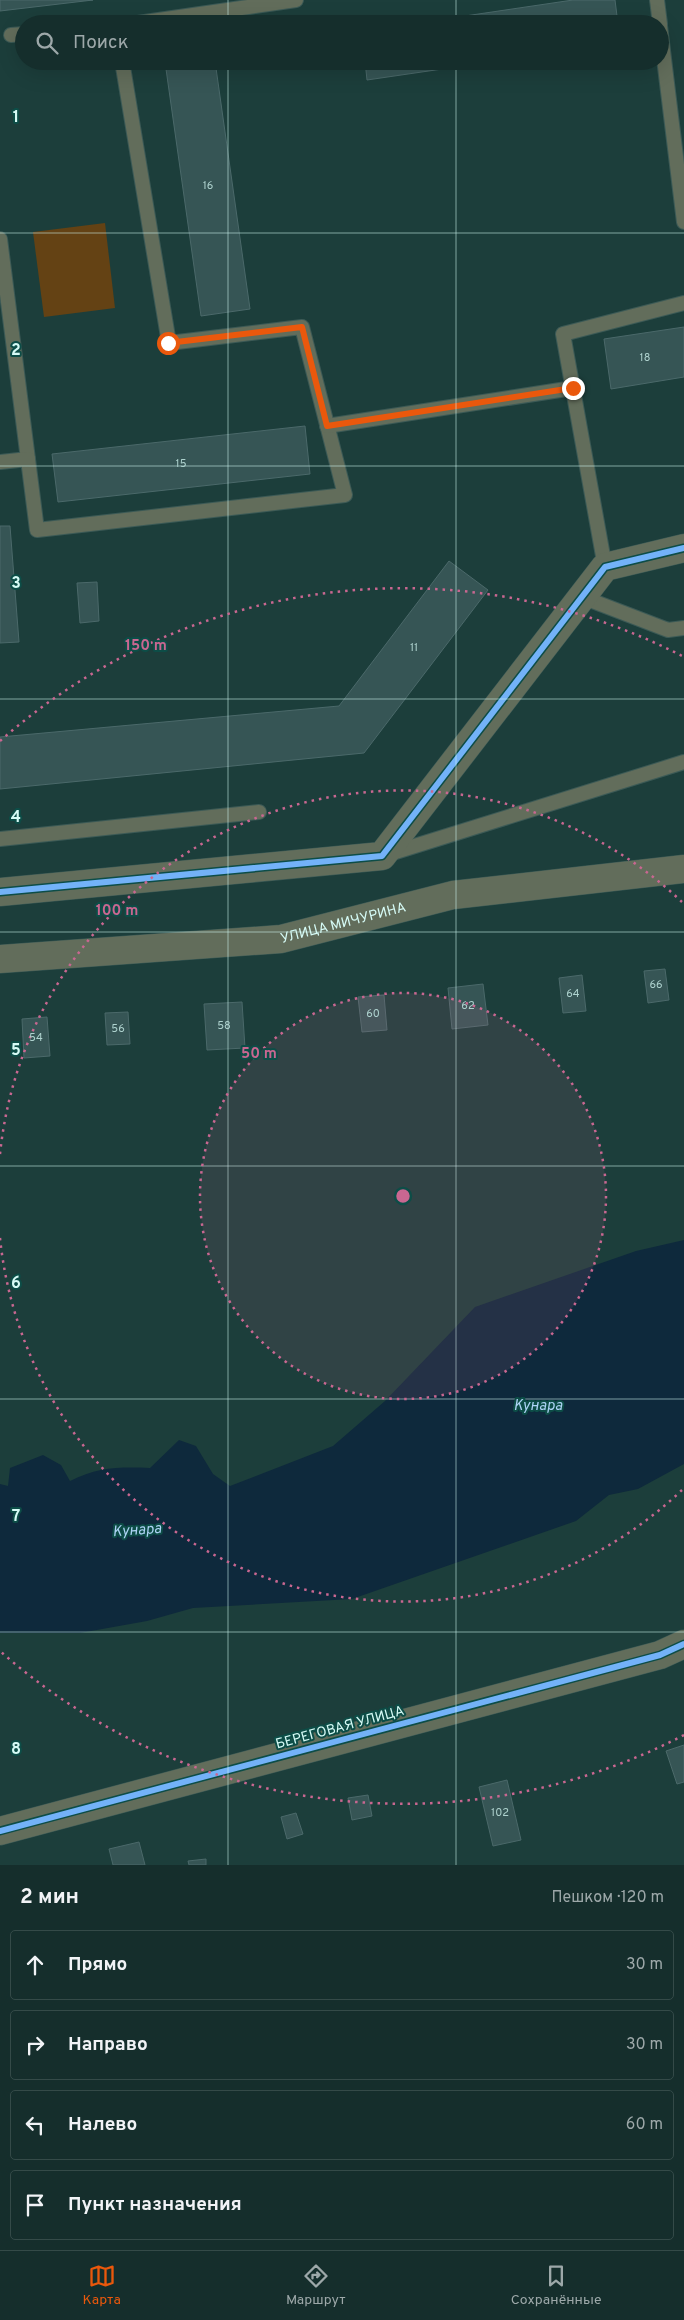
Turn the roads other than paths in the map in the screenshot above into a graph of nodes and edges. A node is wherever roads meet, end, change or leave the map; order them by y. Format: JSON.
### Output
{"nodes":[{"id":1,"x":296,"y":0,"type":"edge"},
{"id":2,"x":657,"y":0,"type":"edge"},
{"id":3,"x":193,"y":15,"type":"edge"},
{"id":4,"x":659,"y":15,"type":"edge"},
{"id":5,"x":123,"y":70,"type":"edge"},
{"id":6,"x":665,"y":70,"type":"edge"},
{"id":7,"x":684,"y":222,"type":"edge"},
{"id":8,"x":0,"y":239,"type":"edge"},
{"id":9,"x":684,"y":303,"type":"edge"},
{"id":10,"x":573,"y":388,"type":"junction"},
{"id":11,"x":327,"y":426,"type":"junction"},
{"id":12,"x":28,"y":459,"type":"junction"},
{"id":13,"x":0,"y":462,"type":"edge"},
{"id":14,"x":684,"y":548,"type":"edge"},
{"id":15,"x":604,"y":567,"type":"junction"},
{"id":16,"x":582,"y":597,"type":"junction"},
{"id":17,"x":684,"y":628,"type":"edge"},
{"id":18,"x":684,"y":762,"type":"edge"},
{"id":19,"x":259,"y":812,"type":"dead end"},
{"id":20,"x":0,"y":839,"type":"edge"},
{"id":21,"x":382,"y":856,"type":"junction"},
{"id":22,"x":684,"y":869,"type":"edge"},
{"id":23,"x":0,"y":892,"type":"edge"},
{"id":24,"x":0,"y":959,"type":"edge"},
{"id":25,"x":684,"y":1644,"type":"edge"},
{"id":26,"x":0,"y":1832,"type":"edge"}],
"edges":[{"from":1,"to":3,"type":"lane"},
{"from":2,"to":4,"type":"lane"},
{"from":5,"to":11,"type":"lane"},
{"from":6,"to":7,"type":"lane"},
{"from":8,"to":12,"type":"lane"},
{"from":9,"to":10,"type":"lane"},
{"from":10,"to":11,"type":"lane"},
{"from":10,"to":15,"type":"lane"},
{"from":11,"to":12,"type":"lane"},
{"from":12,"to":13,"type":"lane"},
{"from":14,"to":15,"type":"street"},
{"from":15,"to":16,"type":"street"},
{"from":16,"to":17,"type":"lane"},
{"from":16,"to":21,"type":"street"},
{"from":18,"to":21,"type":"lane"},
{"from":19,"to":20,"type":"lane"},
{"from":21,"to":23,"type":"street"},
{"from":22,"to":24,"type":"street","name":"УЛИЦА МИЧУРИНА"},
{"from":25,"to":26,"type":"street","name":"БЕРЕГОВАЯ УЛИЦА"}]}
